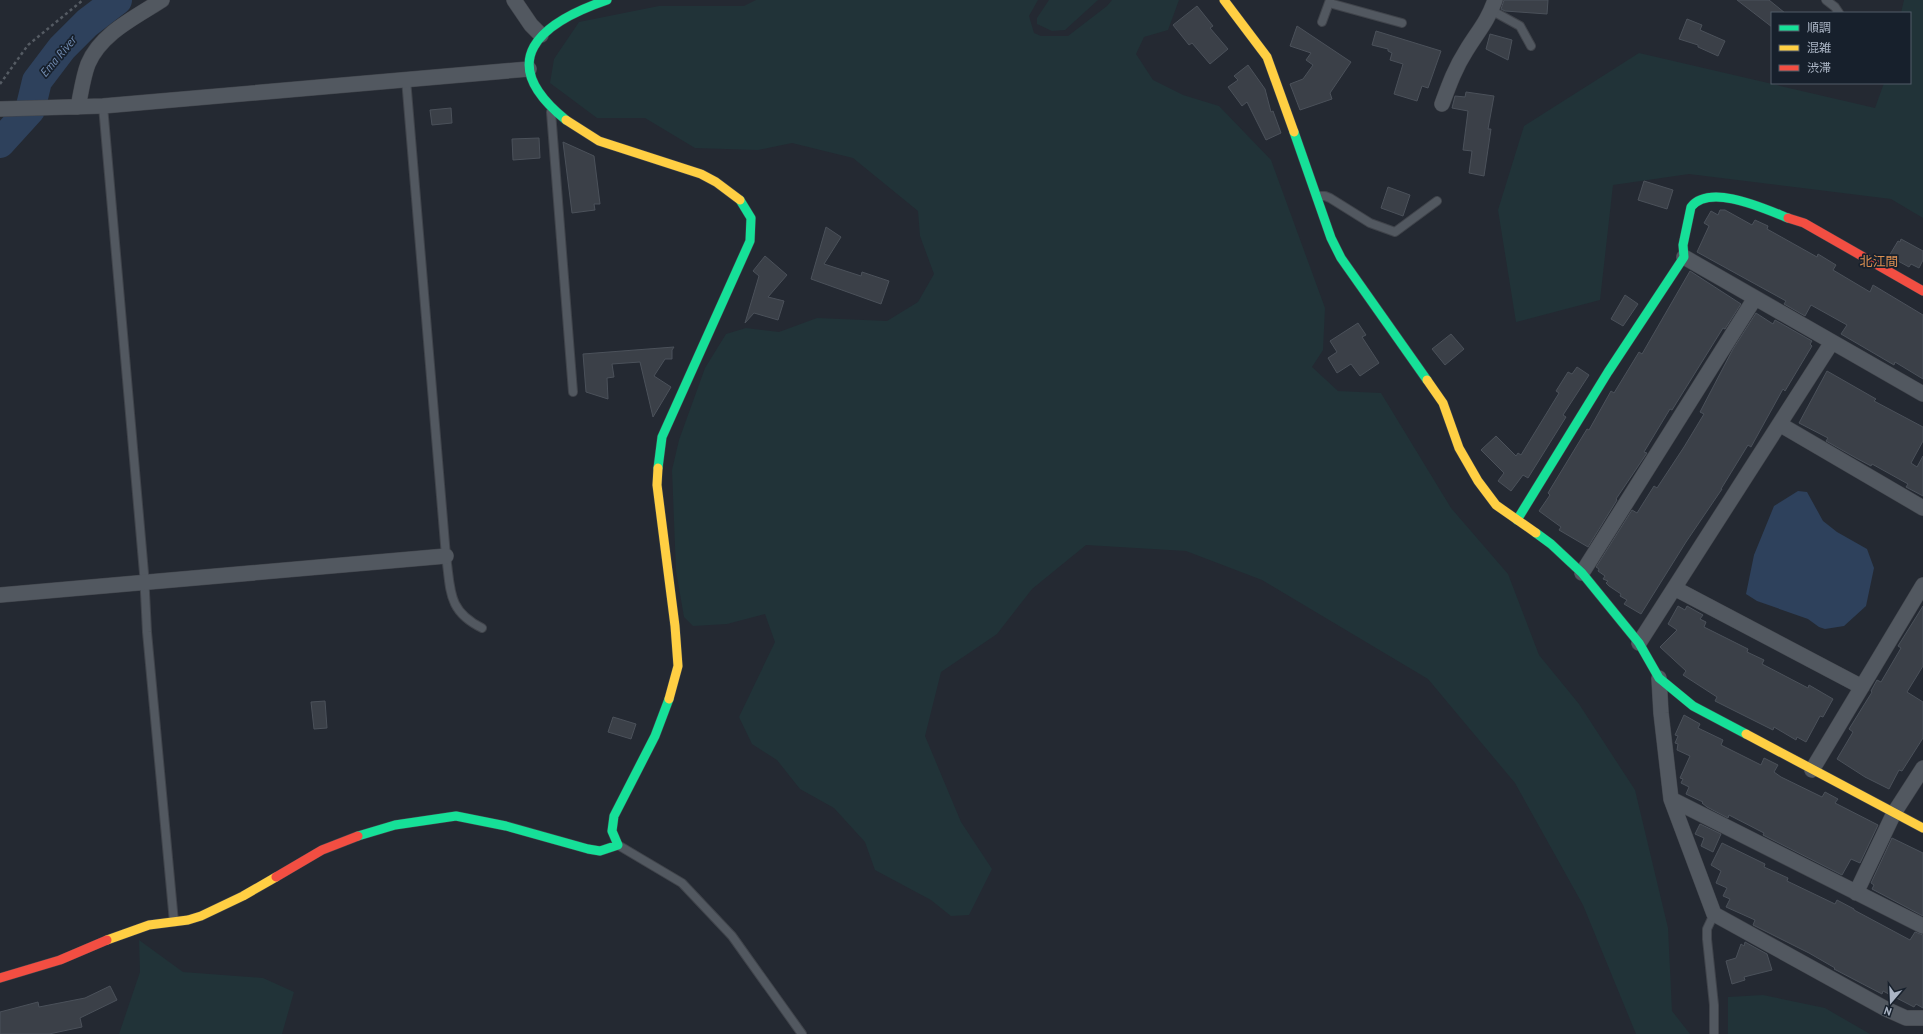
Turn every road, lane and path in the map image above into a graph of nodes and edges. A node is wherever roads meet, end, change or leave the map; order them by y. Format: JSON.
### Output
{"nodes":[{"id":1,"x":83,"y":0,"type":"edge"},
{"id":2,"x":162,"y":0,"type":"edge"},
{"id":3,"x":514,"y":0,"type":"edge"},
{"id":4,"x":607,"y":0,"type":"edge"},
{"id":5,"x":1224,"y":0,"type":"edge"},
{"id":6,"x":1826,"y":0,"type":"edge"},
{"id":7,"x":1330,"y":1,"type":"edge"},
{"id":8,"x":1493,"y":5,"type":"edge"},
{"id":9,"x":1838,"y":12,"type":"edge"},
{"id":10,"x":1322,"y":22,"type":"dead end"},
{"id":11,"x":1402,"y":23,"type":"dead end"},
{"id":12,"x":541,"y":36,"type":"junction"},
{"id":13,"x":1531,"y":46,"type":"dead end"},
{"id":14,"x":529,"y":68,"type":"junction"},
{"id":15,"x":406,"y":79,"type":"junction"},
{"id":16,"x":0,"y":84,"type":"edge"},
{"id":17,"x":1442,"y":104,"type":"dead end"},
{"id":18,"x":551,"y":105,"type":"junction"},
{"id":19,"x":102,"y":106,"type":"junction"},
{"id":20,"x":78,"y":107,"type":"junction"},
{"id":21,"x":2,"y":109,"type":"edge"},
{"id":22,"x":1317,"y":196,"type":"junction"},
{"id":23,"x":1437,"y":201,"type":"dead end"},
{"id":24,"x":1684,"y":258,"type":"junction"},
{"id":25,"x":1923,"y":291,"type":"edge"},
{"id":26,"x":1755,"y":298,"type":"junction"},
{"id":27,"x":1832,"y":342,"type":"junction"},
{"id":28,"x":573,"y":392,"type":"dead end"},
{"id":29,"x":1923,"y":394,"type":"edge"},
{"id":30,"x":1781,"y":425,"type":"junction"},
{"id":31,"x":1923,"y":508,"type":"edge"},
{"id":32,"x":1517,"y":520,"type":"junction"},
{"id":33,"x":446,"y":556,"type":"junction"},
{"id":34,"x":1582,"y":573,"type":"junction"},
{"id":35,"x":145,"y":581,"type":"junction"},
{"id":36,"x":1923,"y":585,"type":"edge"},
{"id":37,"x":1676,"y":589,"type":"junction"},
{"id":38,"x":0,"y":595,"type":"edge"},
{"id":39,"x":482,"y":628,"type":"dead end"},
{"id":40,"x":1639,"y":644,"type":"junction"},
{"id":41,"x":1659,"y":678,"type":"junction"},
{"id":42,"x":1862,"y":687,"type":"junction"},
{"id":43,"x":1923,"y":768,"type":"edge"},
{"id":44,"x":1812,"y":770,"type":"junction"},
{"id":45,"x":1671,"y":799,"type":"junction"},
{"id":46,"x":1894,"y":813,"type":"junction"},
{"id":47,"x":1923,"y":828,"type":"edge"},
{"id":48,"x":618,"y":845,"type":"junction"},
{"id":49,"x":1856,"y":893,"type":"junction"},
{"id":50,"x":1714,"y":914,"type":"junction"},
{"id":51,"x":174,"y":922,"type":"junction"},
{"id":52,"x":1923,"y":926,"type":"edge"},
{"id":53,"x":0,"y":978,"type":"edge"},
{"id":54,"x":1923,"y":1018,"type":"edge"},
{"id":55,"x":802,"y":1034,"type":"edge"},
{"id":56,"x":1714,"y":1034,"type":"edge"}],
"edges":[{"from":1,"to":16,"type":"path"},
{"from":2,"to":20,"type":"street"},
{"from":3,"to":12,"type":"street"},
{"from":4,"to":12,"type":"street"},
{"from":5,"to":22,"type":"street"},
{"from":6,"to":9,"type":"lane"},
{"from":7,"to":10,"type":"lane"},
{"from":7,"to":11,"type":"lane"},
{"from":8,"to":13,"type":"lane"},
{"from":8,"to":17,"type":"street"},
{"from":12,"to":14,"type":"street"},
{"from":14,"to":15,"type":"street"},
{"from":14,"to":18,"type":"street"},
{"from":15,"to":19,"type":"street"},
{"from":15,"to":33,"type":"lane"},
{"from":18,"to":28,"type":"lane"},
{"from":18,"to":48,"type":"street"},
{"from":19,"to":20,"type":"street"},
{"from":19,"to":35,"type":"lane"},
{"from":20,"to":21,"type":"street"},
{"from":22,"to":23,"type":"lane"},
{"from":22,"to":32,"type":"street"},
{"from":24,"to":25,"type":"street"},
{"from":24,"to":26,"type":"street"},
{"from":24,"to":32,"type":"street"},
{"from":26,"to":27,"type":"street"},
{"from":26,"to":34,"type":"street"},
{"from":27,"to":29,"type":"street"},
{"from":27,"to":30,"type":"street"},
{"from":30,"to":31,"type":"street"},
{"from":30,"to":37,"type":"street"},
{"from":32,"to":34,"type":"street"},
{"from":33,"to":35,"type":"street"},
{"from":33,"to":39,"type":"lane"},
{"from":34,"to":40,"type":"street"},
{"from":35,"to":38,"type":"street"},
{"from":35,"to":51,"type":"lane"},
{"from":36,"to":42,"type":"street"},
{"from":37,"to":40,"type":"street"},
{"from":37,"to":42,"type":"street"},
{"from":40,"to":41,"type":"street"},
{"from":41,"to":44,"type":"street"},
{"from":41,"to":45,"type":"street"},
{"from":42,"to":44,"type":"street"},
{"from":43,"to":46,"type":"street"},
{"from":44,"to":46,"type":"street"},
{"from":45,"to":49,"type":"street"},
{"from":45,"to":50,"type":"street"},
{"from":46,"to":47,"type":"street"},
{"from":46,"to":49,"type":"street"},
{"from":48,"to":51,"type":"street"},
{"from":48,"to":55,"type":"lane"},
{"from":49,"to":52,"type":"street"},
{"from":50,"to":54,"type":"street"},
{"from":50,"to":56,"type":"lane"},
{"from":51,"to":53,"type":"street"}]}
